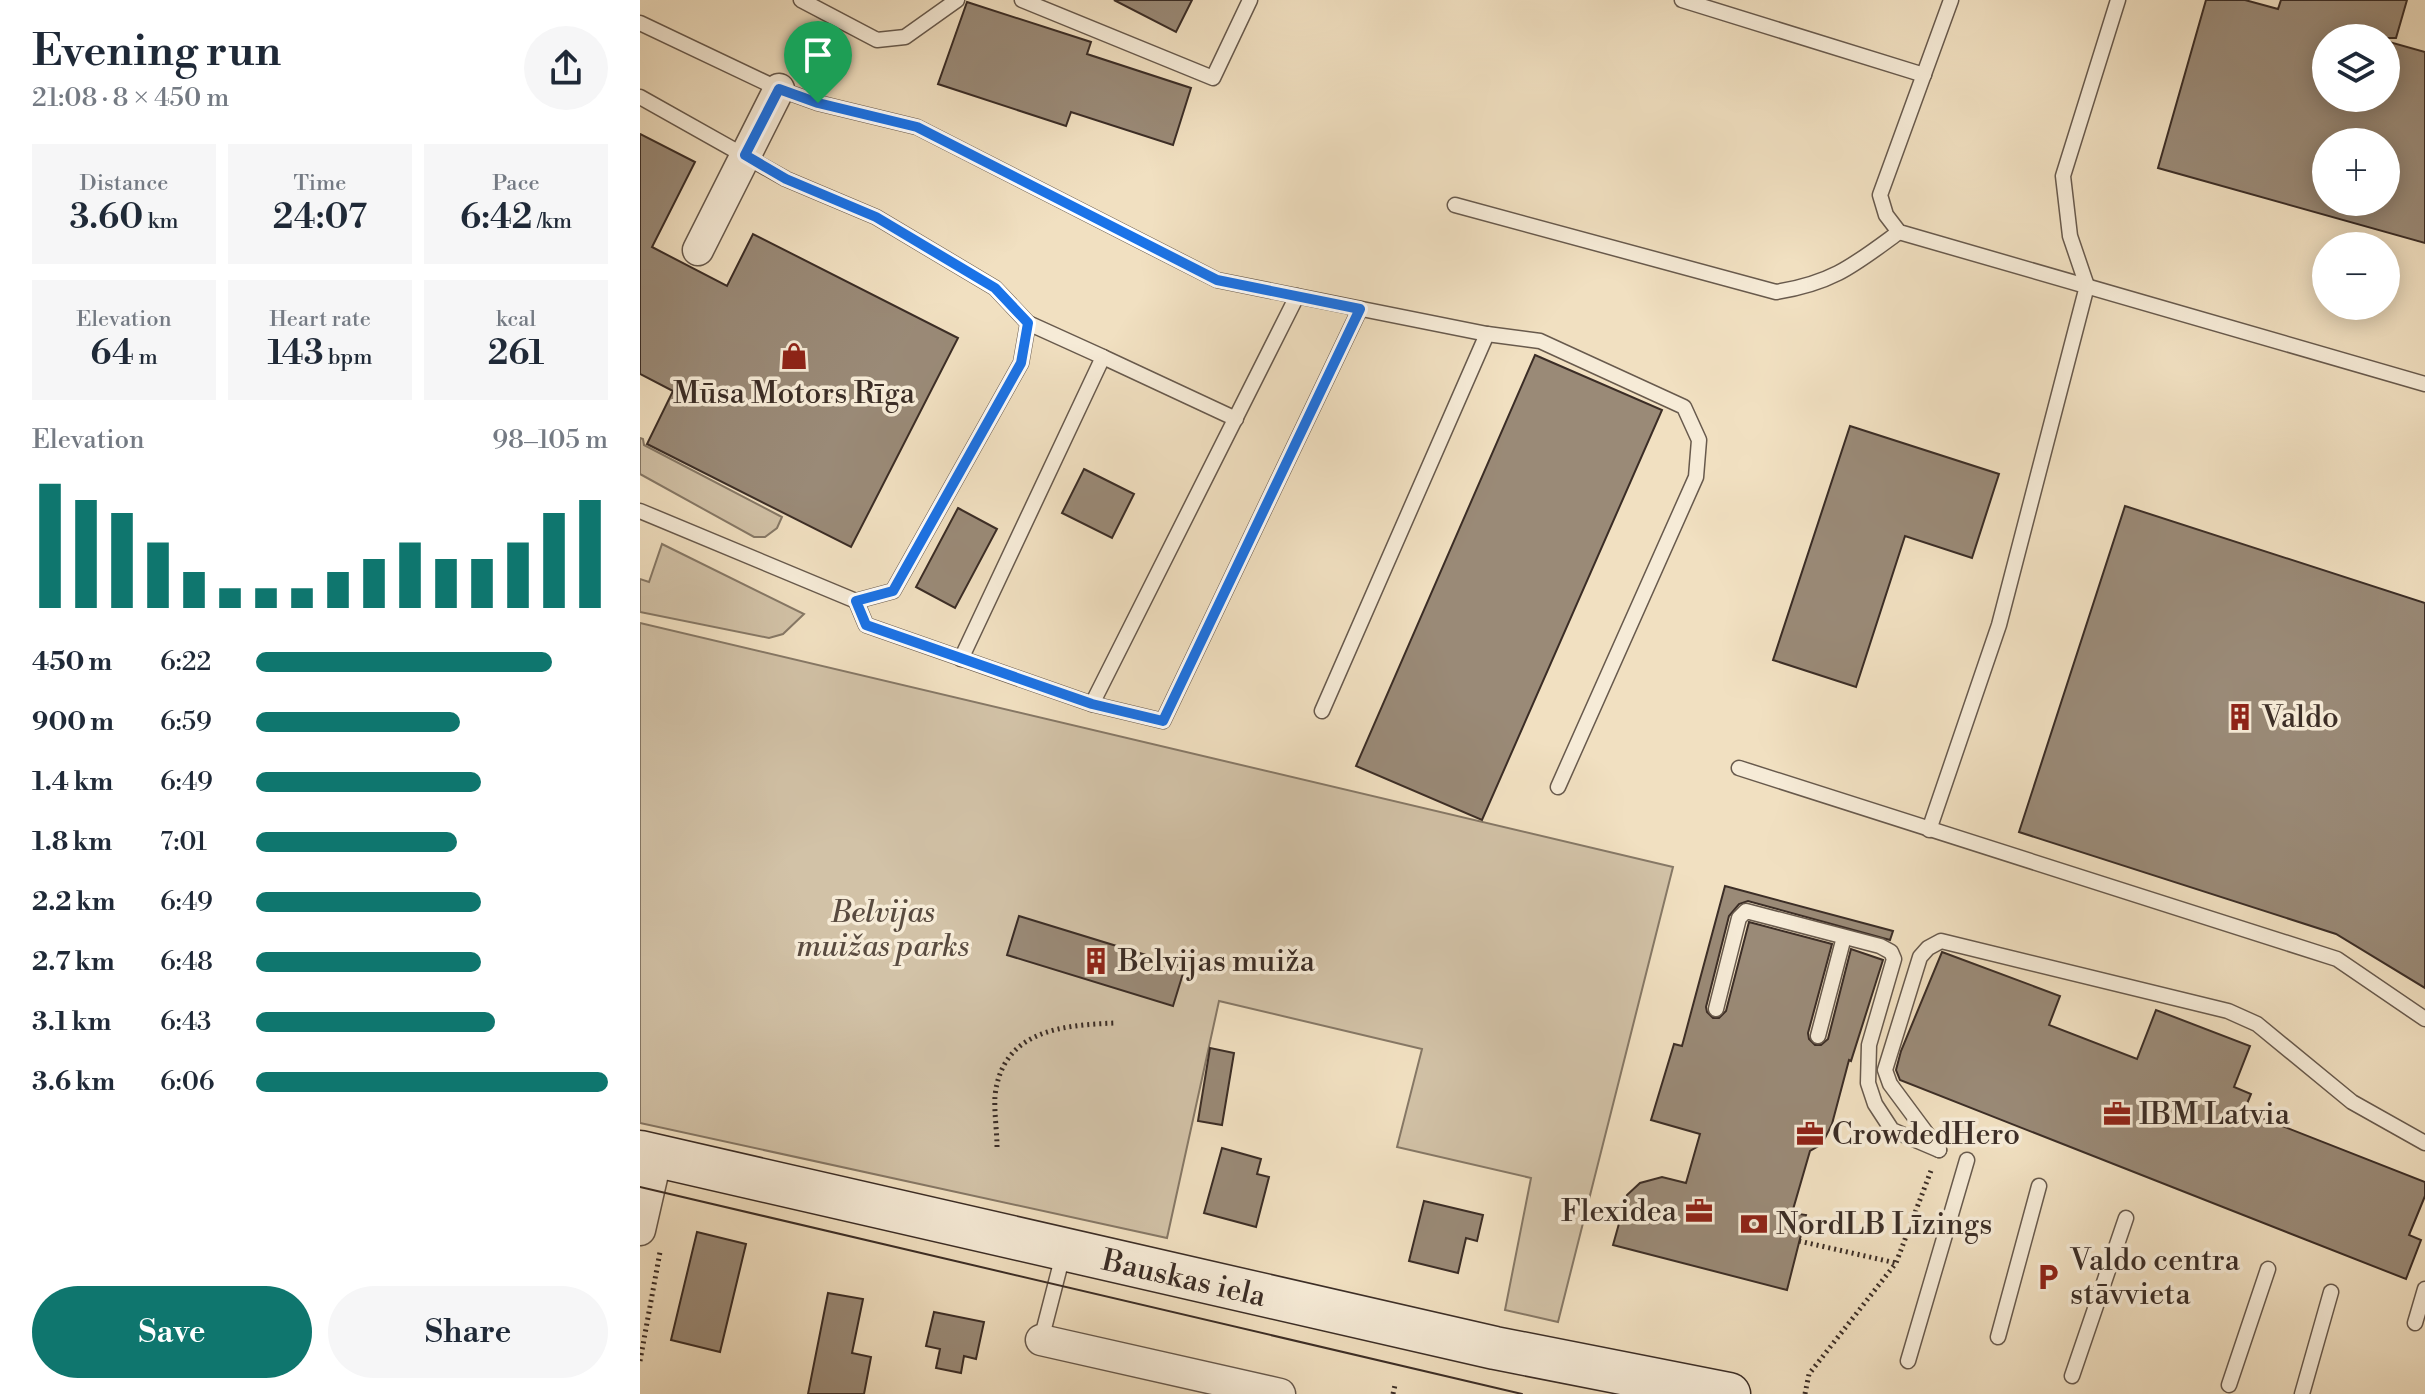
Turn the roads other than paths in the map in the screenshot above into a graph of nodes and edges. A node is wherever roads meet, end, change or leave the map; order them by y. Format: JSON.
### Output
{"nodes":[{"id":1,"x":801,"y":0,"type":"edge"},
{"id":2,"x":957,"y":0,"type":"edge"},
{"id":3,"x":1022,"y":0,"type":"edge"},
{"id":4,"x":1250,"y":0,"type":"edge"},
{"id":5,"x":1682,"y":0,"type":"edge"},
{"id":6,"x":1951,"y":0,"type":"edge"},
{"id":7,"x":2118,"y":0,"type":"edge"},
{"id":8,"x":640,"y":23,"type":"edge"},
{"id":9,"x":1924,"y":75,"type":"junction"},
{"id":10,"x":779,"y":89,"type":"junction"},
{"id":11,"x":640,"y":97,"type":"edge"},
{"id":12,"x":745,"y":155,"type":"junction"},
{"id":13,"x":1455,"y":205,"type":"dead end"},
{"id":14,"x":1899,"y":232,"type":"junction"},
{"id":15,"x":698,"y":250,"type":"dead end"},
{"id":16,"x":2087,"y":286,"type":"junction"},
{"id":17,"x":1297,"y":296,"type":"junction"},
{"id":18,"x":1360,"y":309,"type":"junction"},
{"id":19,"x":1028,"y":323,"type":"junction"},
{"id":20,"x":1487,"y":334,"type":"junction"},
{"id":21,"x":1103,"y":357,"type":"junction"},
{"id":22,"x":2425,"y":384,"type":"edge"},
{"id":23,"x":1236,"y":419,"type":"junction"},
{"id":24,"x":640,"y":511,"type":"edge"},
{"id":25,"x":856,"y":601,"type":"junction"},
{"id":26,"x":961,"y":659,"type":"junction"},
{"id":27,"x":1092,"y":704,"type":"junction"},
{"id":28,"x":1322,"y":711,"type":"dead end"},
{"id":29,"x":1739,"y":768,"type":"dead end"},
{"id":30,"x":1558,"y":787,"type":"dead end"},
{"id":31,"x":1929,"y":830,"type":"junction"},
{"id":32,"x":1844,"y":937,"type":"junction"},
{"id":33,"x":1716,"y":1009,"type":"dead end"},
{"id":34,"x":2425,"y":1019,"type":"edge"},
{"id":35,"x":1818,"y":1036,"type":"dead end"},
{"id":36,"x":2425,"y":1143,"type":"edge"},
{"id":37,"x":648,"y":1154,"type":"edge"},
{"id":38,"x":1967,"y":1160,"type":"dead end"},
{"id":39,"x":2039,"y":1186,"type":"dead end"},
{"id":40,"x":2126,"y":1218,"type":"dead end"},
{"id":41,"x":651,"y":1238,"type":"edge"},
{"id":42,"x":1064,"y":1250,"type":"junction"},
{"id":43,"x":2268,"y":1269,"type":"dead end"},
{"id":44,"x":2425,"y":1289,"type":"edge"},
{"id":45,"x":2331,"y":1292,"type":"dead end"},
{"id":46,"x":2415,"y":1323,"type":"dead end"},
{"id":47,"x":1998,"y":1337,"type":"dead end"},
{"id":48,"x":1041,"y":1340,"type":"joint"},
{"id":49,"x":1908,"y":1361,"type":"dead end"},
{"id":50,"x":2072,"y":1376,"type":"dead end"},
{"id":51,"x":2229,"y":1385,"type":"dead end"},
{"id":52,"x":1280,"y":1394,"type":"edge"},
{"id":53,"x":1729,"y":1394,"type":"edge"},
{"id":54,"x":2302,"y":1394,"type":"edge"}],
"edges":[{"from":1,"to":2,"type":"lane"},
{"from":3,"to":4,"type":"lane"},
{"from":5,"to":9,"type":"lane"},
{"from":6,"to":9,"type":"lane"},
{"from":7,"to":16,"type":"lane"},
{"from":8,"to":10,"type":"lane"},
{"from":9,"to":14,"type":"lane"},
{"from":10,"to":12,"type":"street"},
{"from":10,"to":17,"type":"lane"},
{"from":11,"to":12,"type":"lane"},
{"from":12,"to":15,"type":"street"},
{"from":12,"to":19,"type":"lane"},
{"from":13,"to":14,"type":"lane"},
{"from":14,"to":16,"type":"lane"},
{"from":16,"to":22,"type":"lane"},
{"from":16,"to":31,"type":"lane"},
{"from":17,"to":18,"type":"lane"},
{"from":17,"to":23,"type":"lane"},
{"from":18,"to":20,"type":"lane"},
{"from":18,"to":27,"type":"lane"},
{"from":19,"to":21,"type":"lane"},
{"from":19,"to":25,"type":"lane"},
{"from":20,"to":28,"type":"lane"},
{"from":20,"to":30,"type":"lane"},
{"from":21,"to":23,"type":"lane"},
{"from":21,"to":26,"type":"lane"},
{"from":23,"to":27,"type":"lane"},
{"from":24,"to":25,"type":"lane"},
{"from":25,"to":26,"type":"lane"},
{"from":26,"to":27,"type":"lane"},
{"from":29,"to":31,"type":"lane"},
{"from":31,"to":34,"type":"lane"},
{"from":32,"to":33,"type":"lane"},
{"from":32,"to":35,"type":"lane"},
{"from":32,"to":36,"type":"lane"},
{"from":37,"to":41,"type":"street"},
{"from":37,"to":42,"type":"street","name":"Bauskas iela"},
{"from":38,"to":49,"type":"lane"},
{"from":39,"to":47,"type":"lane"},
{"from":40,"to":50,"type":"lane"},
{"from":42,"to":48,"type":"lane"},
{"from":42,"to":53,"type":"street","name":"Bauskas iela"},
{"from":43,"to":51,"type":"lane"},
{"from":44,"to":46,"type":"lane"},
{"from":45,"to":54,"type":"lane"},
{"from":48,"to":52,"type":"street"}]}
